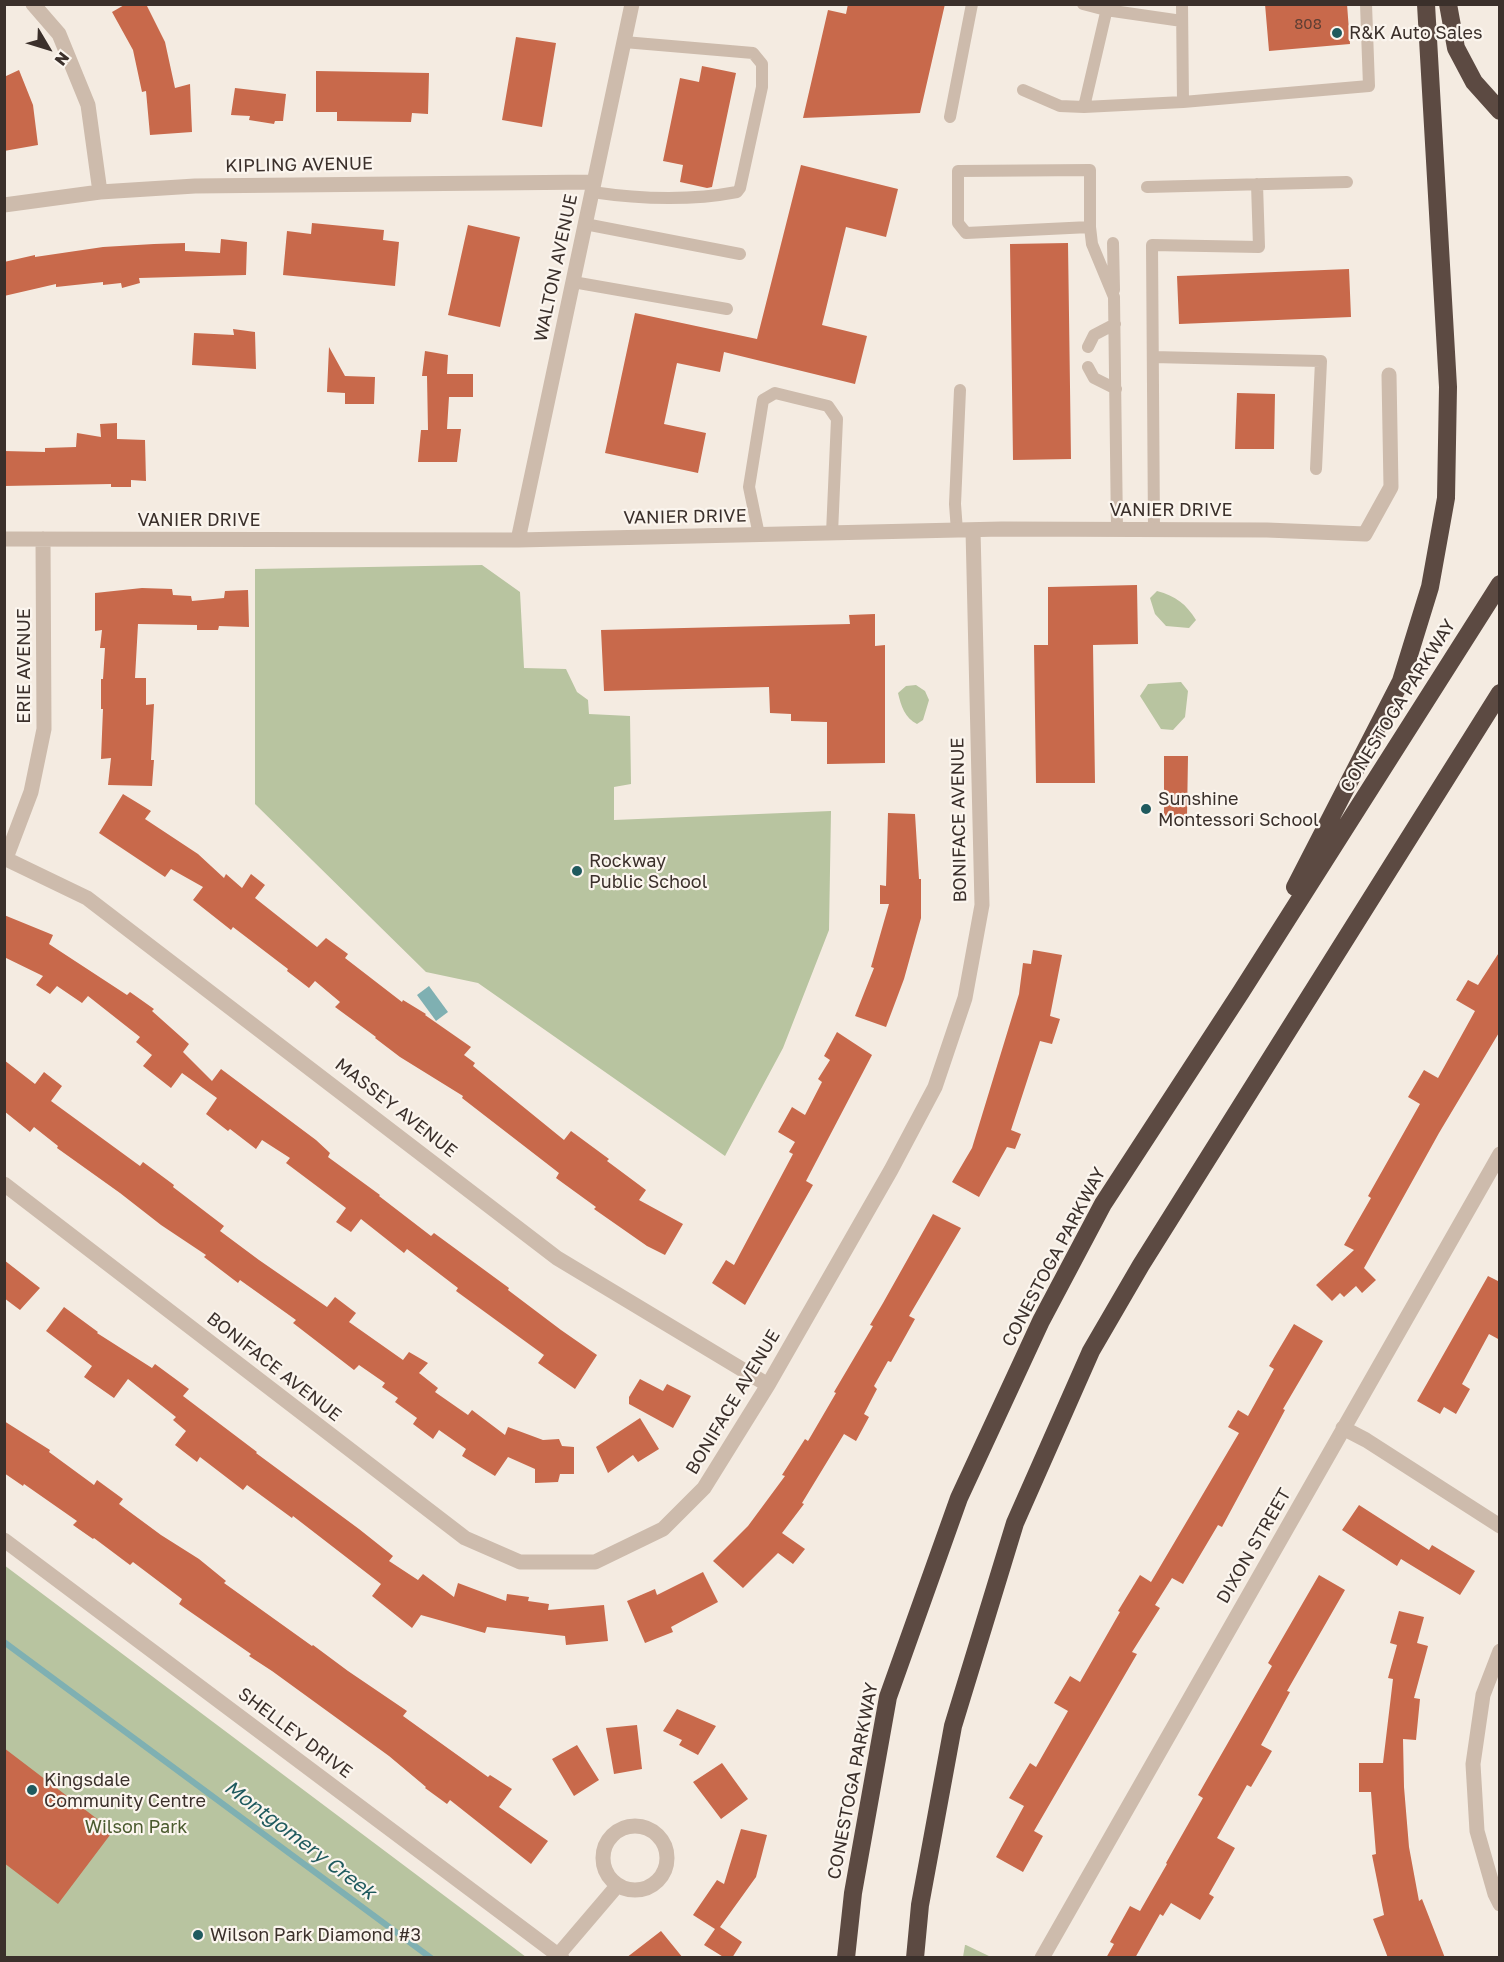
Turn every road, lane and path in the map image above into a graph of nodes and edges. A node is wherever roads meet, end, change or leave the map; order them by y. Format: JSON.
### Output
{"nodes":[{"id":1,"x":33,"y":4,"type":"edge"},
{"id":2,"x":632,"y":4,"type":"edge"},
{"id":3,"x":972,"y":4,"type":"edge"},
{"id":4,"x":1083,"y":4,"type":"edge"},
{"id":5,"x":1182,"y":4,"type":"edge"},
{"id":6,"x":1366,"y":4,"type":"edge"},
{"id":7,"x":1426,"y":4,"type":"edge"},
{"id":8,"x":1448,"y":4,"type":"edge"},
{"id":9,"x":1107,"y":7,"type":"edge"},
{"id":10,"x":1182,"y":21,"type":"junction"},
{"id":11,"x":624,"y":42,"type":"junction"},
{"id":12,"x":1023,"y":90,"type":"dead end"},
{"id":13,"x":1182,"y":102,"type":"junction"},
{"id":14,"x":1084,"y":106,"type":"junction"},
{"id":15,"x":1500,"y":111,"type":"edge"},
{"id":16,"x":950,"y":117,"type":"dead end"},
{"id":17,"x":1347,"y":182,"type":"dead end"},
{"id":18,"x":1257,"y":184,"type":"junction"},
{"id":19,"x":593,"y":187,"type":"junction"},
{"id":20,"x":1147,"y":188,"type":"dead end"},
{"id":21,"x":100,"y":192,"type":"junction"},
{"id":22,"x":4,"y":205,"type":"edge"},
{"id":23,"x":585,"y":224,"type":"junction"},
{"id":24,"x":1089,"y":227,"type":"junction"},
{"id":25,"x":1113,"y":243,"type":"dead end"},
{"id":26,"x":740,"y":254,"type":"dead end"},
{"id":27,"x":573,"y":282,"type":"junction"},
{"id":28,"x":1114,"y":297,"type":"junction"},
{"id":29,"x":727,"y":309,"type":"dead end"},
{"id":30,"x":1115,"y":324,"type":"junction"},
{"id":31,"x":1088,"y":347,"type":"dead end"},
{"id":32,"x":1153,"y":357,"type":"junction"},
{"id":33,"x":1088,"y":367,"type":"dead end"},
{"id":34,"x":1389,"y":375,"type":"dead end"},
{"id":35,"x":1116,"y":389,"type":"junction"},
{"id":36,"x":960,"y":390,"type":"dead end"},
{"id":37,"x":1316,"y":469,"type":"dead end"},
{"id":38,"x":973,"y":530,"type":"junction"},
{"id":39,"x":1117,"y":530,"type":"junction"},
{"id":40,"x":1154,"y":530,"type":"junction"},
{"id":41,"x":957,"y":531,"type":"junction"},
{"id":42,"x":832,"y":533,"type":"junction"},
{"id":43,"x":759,"y":535,"type":"junction"},
{"id":44,"x":4,"y":539,"type":"edge"},
{"id":45,"x":44,"y":539,"type":"junction"},
{"id":46,"x":518,"y":540,"type":"junction"},
{"id":47,"x":1500,"y":584,"type":"edge"},
{"id":48,"x":1500,"y":693,"type":"edge"},
{"id":49,"x":1500,"y":716,"type":"edge"},
{"id":50,"x":1453,"y":767,"type":"junction"},
{"id":51,"x":5,"y":858,"type":"edge"},
{"id":52,"x":1241,"y":992,"type":"junction"},
{"id":53,"x":1500,"y":1154,"type":"edge"},
{"id":54,"x":4,"y":1184,"type":"edge"},
{"id":55,"x":768,"y":1385,"type":"junction"},
{"id":56,"x":1343,"y":1428,"type":"junction"},
{"id":57,"x":1500,"y":1526,"type":"edge"},
{"id":58,"x":4,"y":1540,"type":"edge"},
{"id":59,"x":1500,"y":1651,"type":"edge"},
{"id":60,"x":617,"y":1886,"type":"junction"},
{"id":61,"x":1500,"y":1904,"type":"edge"},
{"id":62,"x":560,"y":1956,"type":"edge"},
{"id":63,"x":846,"y":1958,"type":"edge"},
{"id":64,"x":915,"y":1958,"type":"edge"},
{"id":65,"x":1042,"y":1958,"type":"edge"}],
"edges":[{"from":1,"to":21,"type":"street"},
{"from":2,"to":11,"type":"street","name":"WALTON AVENUE"},
{"from":3,"to":16,"type":"lane"},
{"from":4,"to":9,"type":"lane"},
{"from":5,"to":10,"type":"lane"},
{"from":6,"to":13,"type":"lane"},
{"from":7,"to":52,"type":"highway"},
{"from":8,"to":15,"type":"highway"},
{"from":9,"to":10,"type":"lane"},
{"from":9,"to":14,"type":"lane"},
{"from":10,"to":13,"type":"lane"},
{"from":11,"to":19,"type":"street","name":"WALTON AVENUE"},
{"from":11,"to":19,"type":"lane"},
{"from":12,"to":14,"type":"lane"},
{"from":13,"to":14,"type":"lane"},
{"from":17,"to":18,"type":"lane"},
{"from":18,"to":20,"type":"lane"},
{"from":18,"to":32,"type":"lane"},
{"from":19,"to":21,"type":"street","name":"KIPLING AVENUE"},
{"from":19,"to":23,"type":"street","name":"WALTON AVENUE"},
{"from":21,"to":22,"type":"street","name":"KIPLING AVENUE"},
{"from":23,"to":26,"type":"lane"},
{"from":23,"to":27,"type":"street","name":"WALTON AVENUE"},
{"from":24,"to":24,"type":"lane"},
{"from":24,"to":28,"type":"lane"},
{"from":25,"to":28,"type":"lane"},
{"from":27,"to":29,"type":"lane"},
{"from":27,"to":46,"type":"street","name":"WALTON AVENUE"},
{"from":28,"to":30,"type":"lane"},
{"from":30,"to":31,"type":"lane"},
{"from":30,"to":35,"type":"lane"},
{"from":32,"to":37,"type":"lane"},
{"from":32,"to":40,"type":"lane"},
{"from":33,"to":35,"type":"lane"},
{"from":34,"to":40,"type":"street","name":"VANIER DRIVE"},
{"from":35,"to":39,"type":"lane"},
{"from":36,"to":41,"type":"lane"},
{"from":38,"to":39,"type":"street","name":"VANIER DRIVE"},
{"from":38,"to":41,"type":"street","name":"VANIER DRIVE"},
{"from":38,"to":55,"type":"street","name":"BONIFACE AVENUE"},
{"from":39,"to":40,"type":"street","name":"VANIER DRIVE"},
{"from":41,"to":42,"type":"street","name":"VANIER DRIVE"},
{"from":42,"to":43,"type":"street","name":"VANIER DRIVE"},
{"from":42,"to":43,"type":"lane"},
{"from":43,"to":46,"type":"street","name":"VANIER DRIVE"},
{"from":44,"to":45,"type":"street","name":"VANIER DRIVE"},
{"from":45,"to":46,"type":"street","name":"VANIER DRIVE"},
{"from":45,"to":51,"type":"street","name":"ERIE AVENUE"},
{"from":47,"to":52,"type":"highway","name":"CONESTOGA PARKWAY"},
{"from":48,"to":50,"type":"highway"},
{"from":49,"to":50,"type":"highway"},
{"from":50,"to":64,"type":"highway"},
{"from":51,"to":55,"type":"street","name":"MASSEY AVENUE"},
{"from":52,"to":63,"type":"highway","name":"CONESTOGA PARKWAY"},
{"from":53,"to":56,"type":"street","name":"DIXON STREET"},
{"from":54,"to":55,"type":"street","name":"BONIFACE AVENUE"},
{"from":56,"to":57,"type":"street"},
{"from":56,"to":65,"type":"street","name":"DIXON STREET"},
{"from":58,"to":62,"type":"street","name":"SHELLEY DRIVE"},
{"from":59,"to":61,"type":"street"},
{"from":60,"to":60,"type":"street"},
{"from":60,"to":62,"type":"street"}]}
